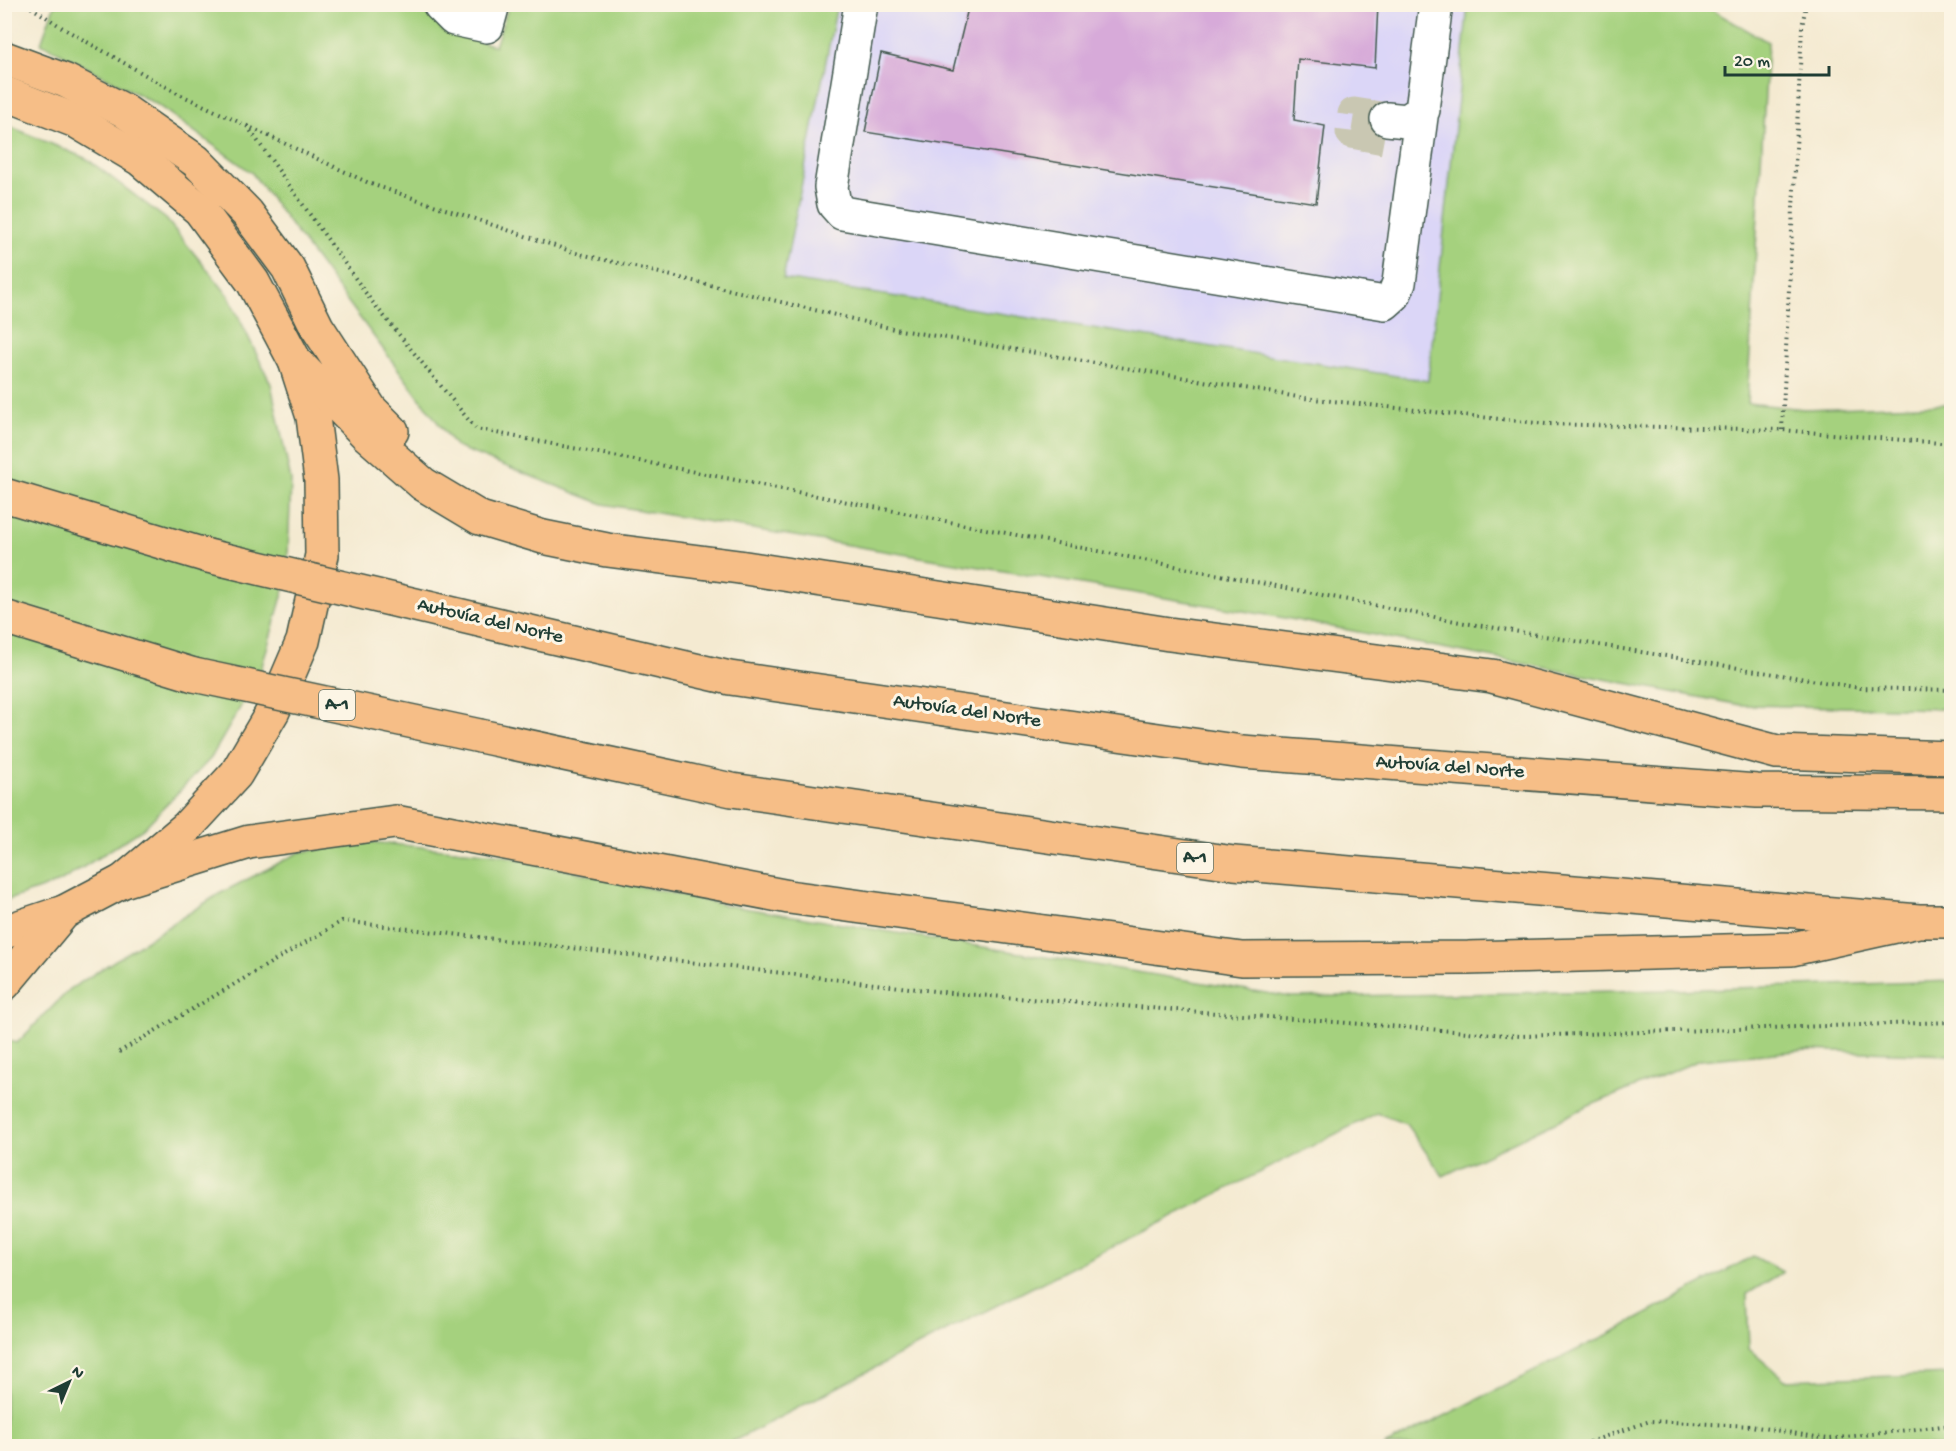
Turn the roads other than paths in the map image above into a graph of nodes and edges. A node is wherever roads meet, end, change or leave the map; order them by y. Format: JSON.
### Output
{"nodes":[{"id":1,"x":493,"y":4,"type":"edge"},
{"id":2,"x":861,"y":4,"type":"edge"},
{"id":3,"x":1436,"y":4,"type":"edge"},
{"id":4,"x":440,"y":5,"type":"edge"},
{"id":5,"x":4,"y":58,"type":"edge"},
{"id":6,"x":4,"y":93,"type":"edge"},
{"id":7,"x":1423,"y":110,"type":"junction"},
{"id":8,"x":1417,"y":151,"type":"junction"},
{"id":9,"x":295,"y":361,"type":"junction"},
{"id":10,"x":4,"y":495,"type":"edge"},
{"id":11,"x":740,"y":567,"type":"junction"},
{"id":12,"x":4,"y":617,"type":"edge"},
{"id":13,"x":1952,"y":758,"type":"edge"},
{"id":14,"x":1952,"y":793,"type":"edge"},
{"id":15,"x":123,"y":881,"type":"junction"},
{"id":16,"x":64,"y":912,"type":"junction"},
{"id":17,"x":1919,"y":921,"type":"junction"},
{"id":18,"x":1952,"y":921,"type":"edge"},
{"id":19,"x":4,"y":932,"type":"edge"},
{"id":20,"x":4,"y":984,"type":"edge"}],
"edges":[{"from":1,"to":4,"type":"lane"},
{"from":2,"to":8,"type":"lane"},
{"from":3,"to":7,"type":"lane"},
{"from":5,"to":11,"type":"main road"},
{"from":6,"to":9,"type":"main road"},
{"from":7,"to":8,"type":"lane"},
{"from":7,"to":8,"type":"lane"},
{"from":9,"to":11,"type":"main road"},
{"from":9,"to":15,"type":"main road"},
{"from":10,"to":14,"type":"main road","name":"Autovía del Norte","bridge":true},
{"from":11,"to":13,"type":"main road"},
{"from":12,"to":17,"type":"main road","number":"A-1","bridge":true},
{"from":15,"to":16,"type":"main road"},
{"from":15,"to":17,"type":"main road"},
{"from":16,"to":19,"type":"main road"},
{"from":16,"to":20,"type":"main road"},
{"from":17,"to":18,"type":"main road","number":"A-1"}]}
